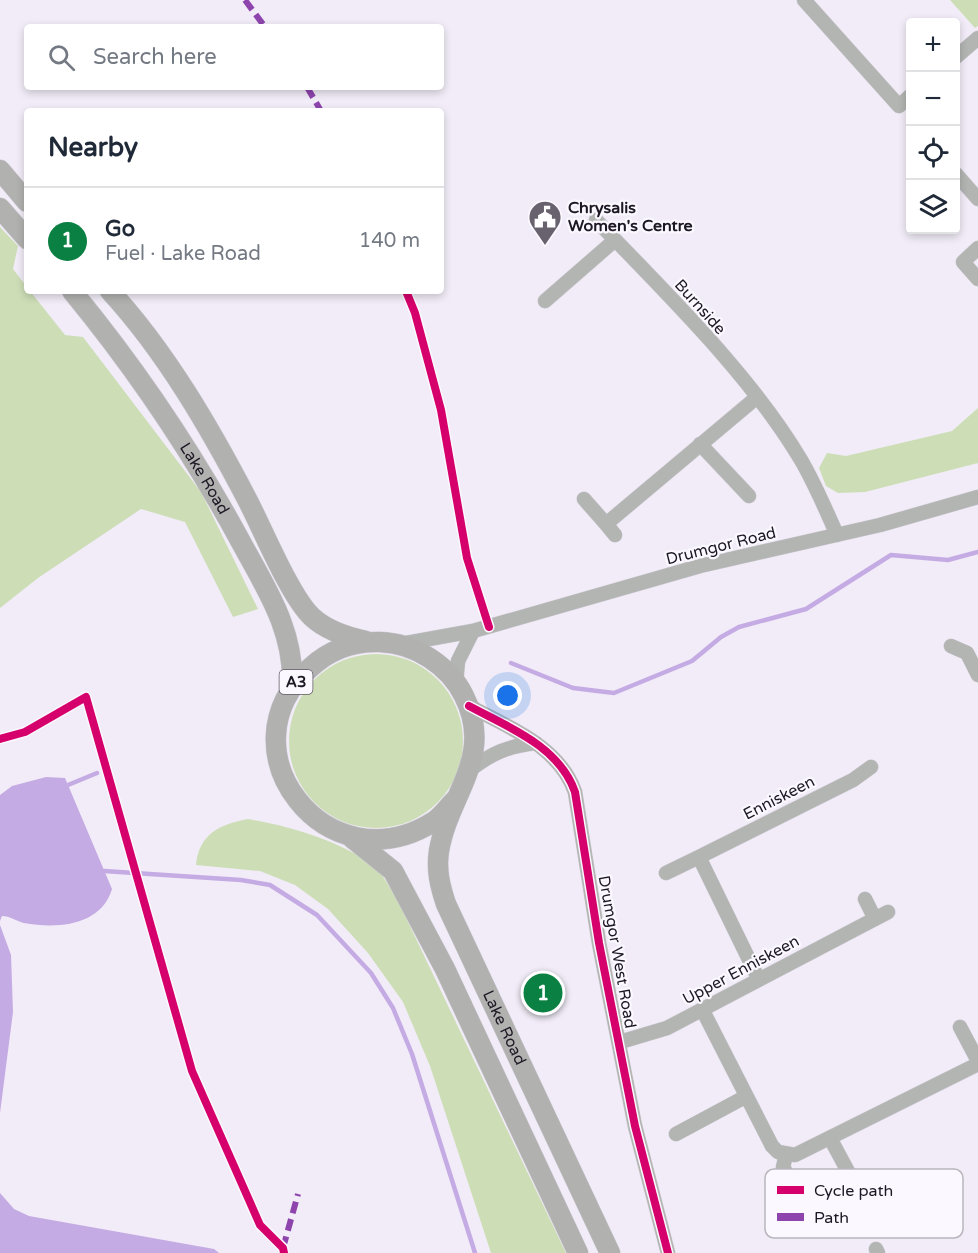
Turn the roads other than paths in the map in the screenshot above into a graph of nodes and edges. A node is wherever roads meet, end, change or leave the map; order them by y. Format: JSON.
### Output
{"nodes":[{"id":1,"x":804,"y":0,"type":"edge"},
{"id":2,"x":978,"y":38,"type":"edge"},
{"id":3,"x":960,"y":54,"type":"edge"},
{"id":4,"x":906,"y":100,"type":"edge"},
{"id":5,"x":0,"y":170,"type":"edge"},
{"id":6,"x":960,"y":179,"type":"edge"},
{"id":7,"x":24,"y":198,"type":"edge"},
{"id":8,"x":978,"y":200,"type":"edge"},
{"id":9,"x":0,"y":208,"type":"edge"},
{"id":10,"x":596,"y":220,"type":"dead end"},
{"id":11,"x":24,"y":236,"type":"edge"},
{"id":12,"x":615,"y":240,"type":"junction"},
{"id":13,"x":978,"y":248,"type":"edge"},
{"id":14,"x":978,"y":279,"type":"edge"},
{"id":15,"x":74,"y":294,"type":"edge"},
{"id":16,"x":112,"y":294,"type":"edge"},
{"id":17,"x":545,"y":301,"type":"dead end"},
{"id":18,"x":756,"y":398,"type":"junction"},
{"id":19,"x":700,"y":444,"type":"junction"},
{"id":20,"x":749,"y":496,"type":"dead end"},
{"id":21,"x":978,"y":497,"type":"edge"},
{"id":22,"x":584,"y":499,"type":"dead end"},
{"id":23,"x":606,"y":524,"type":"junction"},
{"id":24,"x":615,"y":535,"type":"dead end"},
{"id":25,"x":837,"y":535,"type":"junction"},
{"id":26,"x":473,"y":631,"type":"junction"},
{"id":27,"x":371,"y":642,"type":"junction"},
{"id":28,"x":399,"y":644,"type":"junction"},
{"id":29,"x":951,"y":646,"type":"dead end"},
{"id":30,"x":978,"y":675,"type":"edge"},
{"id":31,"x":456,"y":683,"type":"junction"},
{"id":32,"x":292,"y":687,"type":"junction"},
{"id":33,"x":469,"y":706,"type":"junction"},
{"id":34,"x":536,"y":744,"type":"junction"},
{"id":35,"x":871,"y":767,"type":"dead end"},
{"id":36,"x":470,"y":770,"type":"junction"},
{"id":37,"x":455,"y":800,"type":"junction"},
{"id":38,"x":352,"y":838,"type":"junction"},
{"id":39,"x":699,"y":857,"type":"junction"},
{"id":40,"x":666,"y":873,"type":"dead end"},
{"id":41,"x":865,"y":898,"type":"dead end"},
{"id":42,"x":888,"y":912,"type":"dead end"},
{"id":43,"x":875,"y":919,"type":"junction"},
{"id":44,"x":758,"y":978,"type":"junction"},
{"id":45,"x":702,"y":1009,"type":"junction"},
{"id":46,"x":960,"y":1028,"type":"dead end"},
{"id":47,"x":620,"y":1042,"type":"junction"},
{"id":48,"x":978,"y":1062,"type":"edge"},
{"id":49,"x":745,"y":1096,"type":"junction"},
{"id":50,"x":676,"y":1134,"type":"dead end"},
{"id":51,"x":830,"y":1138,"type":"junction"},
{"id":52,"x":786,"y":1155,"type":"junction"},
{"id":53,"x":784,"y":1169,"type":"edge"},
{"id":54,"x":847,"y":1169,"type":"edge"},
{"id":55,"x":578,"y":1253,"type":"edge"},
{"id":56,"x":610,"y":1253,"type":"edge"},
{"id":57,"x":668,"y":1253,"type":"edge"}],
"edges":[{"from":1,"to":4,"type":"street"},
{"from":2,"to":3,"type":"street"},
{"from":5,"to":7,"type":"highway"},
{"from":6,"to":8,"type":"street"},
{"from":9,"to":11,"type":"highway"},
{"from":10,"to":12,"type":"street","name":"Burnside"},
{"from":12,"to":17,"type":"street"},
{"from":12,"to":18,"type":"street","name":"Burnside"},
{"from":13,"to":14,"type":"street"},
{"from":15,"to":32,"type":"highway","name":"Lake Road","number":"A3"},
{"from":16,"to":27,"type":"highway","name":"Lake Road","number":"A3"},
{"from":18,"to":19,"type":"street"},
{"from":18,"to":25,"type":"street","name":"Burnside"},
{"from":19,"to":20,"type":"street"},
{"from":19,"to":23,"type":"street"},
{"from":21,"to":25,"type":"street","name":"Drumgor Road"},
{"from":22,"to":23,"type":"street"},
{"from":23,"to":24,"type":"street"},
{"from":25,"to":26,"type":"street","name":"Drumgor Road"},
{"from":26,"to":28,"type":"street","name":"Drumgor Road"},
{"from":26,"to":31,"type":"street"},
{"from":27,"to":28,"type":"highway","number":"A3"},
{"from":27,"to":32,"type":"highway","number":"A3"},
{"from":28,"to":31,"type":"highway","number":"A3"},
{"from":29,"to":30,"type":"street"},
{"from":31,"to":33,"type":"highway","number":"A3"},
{"from":32,"to":38,"type":"highway","number":"A3"},
{"from":33,"to":34,"type":"street","name":"Drumgor West Road"},
{"from":33,"to":36,"type":"highway","number":"A3"},
{"from":34,"to":36,"type":"street"},
{"from":34,"to":47,"type":"street","name":"Drumgor West Road"},
{"from":35,"to":39,"type":"street","name":"Enniskeen"},
{"from":36,"to":37,"type":"highway","number":"A3"},
{"from":37,"to":38,"type":"highway","number":"A3"},
{"from":37,"to":56,"type":"highway","name":"Lake Road","number":"A3"},
{"from":38,"to":55,"type":"highway","name":"Lake Road","number":"A3"},
{"from":39,"to":40,"type":"street","name":"Enniskeen"},
{"from":39,"to":44,"type":"street"},
{"from":41,"to":43,"type":"street"},
{"from":42,"to":43,"type":"street","name":"Upper Enniskeen"},
{"from":43,"to":44,"type":"street","name":"Upper Enniskeen"},
{"from":44,"to":45,"type":"street","name":"Upper Enniskeen"},
{"from":45,"to":47,"type":"street","name":"Upper Enniskeen"},
{"from":45,"to":49,"type":"street"},
{"from":46,"to":48,"type":"street"},
{"from":47,"to":57,"type":"street","name":"Drumgor West Road"},
{"from":48,"to":51,"type":"street"},
{"from":49,"to":50,"type":"street"},
{"from":49,"to":52,"type":"street"},
{"from":51,"to":52,"type":"street"},
{"from":51,"to":54,"type":"street"},
{"from":52,"to":53,"type":"street"}]}
